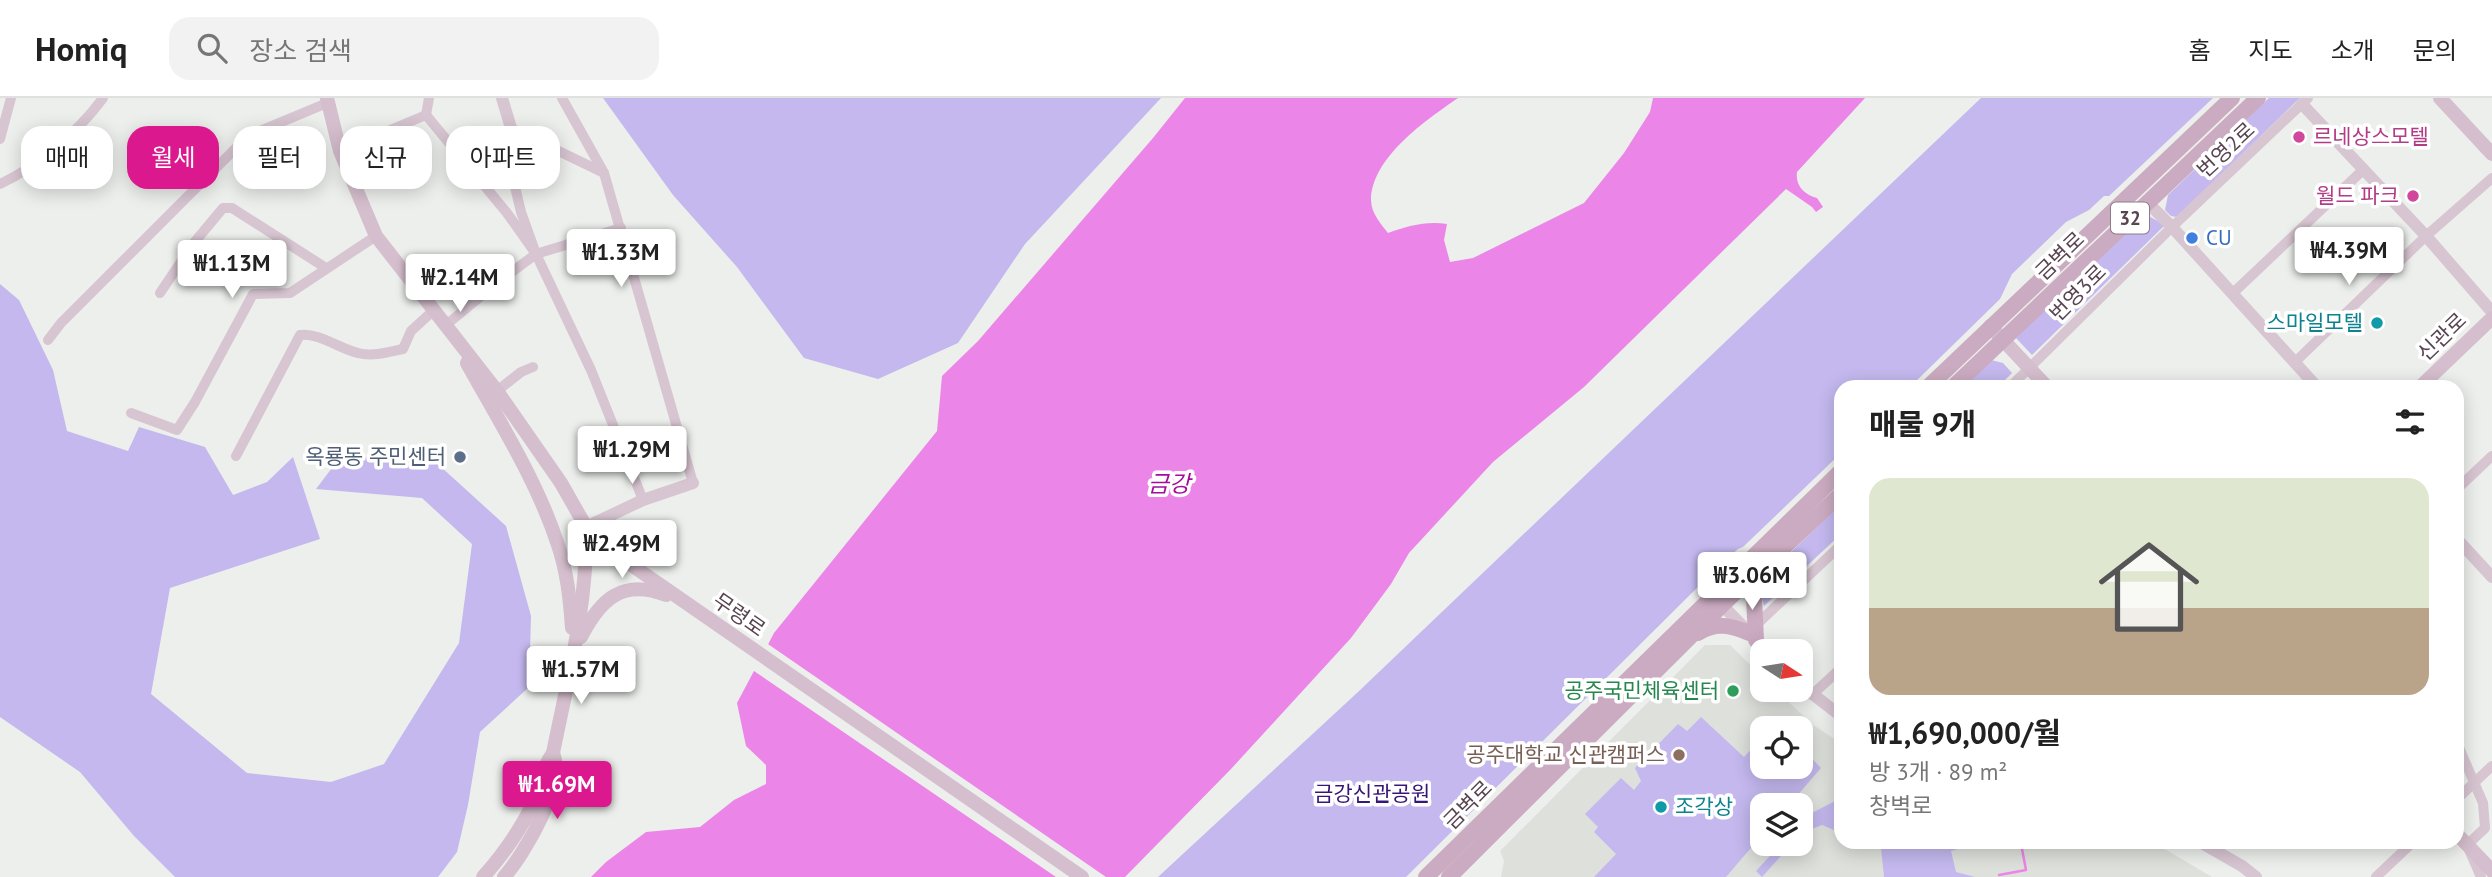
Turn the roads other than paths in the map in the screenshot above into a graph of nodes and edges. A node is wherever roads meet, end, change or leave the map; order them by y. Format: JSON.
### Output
{"nodes":[{"id":1,"x":10,"y":98,"type":"edge"},
{"id":2,"x":103,"y":98,"type":"edge"},
{"id":3,"x":429,"y":98,"type":"edge"},
{"id":4,"x":502,"y":98,"type":"edge"},
{"id":5,"x":562,"y":98,"type":"edge"},
{"id":6,"x":2232,"y":98,"type":"edge"},
{"id":7,"x":2259,"y":98,"type":"edge"},
{"id":8,"x":2440,"y":98,"type":"edge"},
{"id":9,"x":327,"y":101,"type":"edge"},
{"id":10,"x":2305,"y":101,"type":"edge"},
{"id":11,"x":426,"y":116,"type":"junction"},
{"id":12,"x":401,"y":126,"type":"edge"},
{"id":13,"x":510,"y":126,"type":"edge"},
{"id":14,"x":0,"y":139,"type":"edge"},
{"id":15,"x":340,"y":151,"type":"edge"},
{"id":16,"x":560,"y":152,"type":"edge"},
{"id":17,"x":2492,"y":154,"type":"edge"},
{"id":18,"x":2364,"y":169,"type":"junction"},
{"id":19,"x":604,"y":173,"type":"junction"},
{"id":20,"x":2492,"y":178,"type":"edge"},
{"id":21,"x":0,"y":184,"type":"edge"},
{"id":22,"x":356,"y":189,"type":"edge"},
{"id":23,"x":516,"y":189,"type":"edge"},
{"id":24,"x":2147,"y":202,"type":"junction"},
{"id":25,"x":2172,"y":227,"type":"junction"},
{"id":26,"x":621,"y":228,"type":"junction"},
{"id":27,"x":376,"y":236,"type":"junction"},
{"id":28,"x":2426,"y":236,"type":"junction"},
{"id":29,"x":536,"y":254,"type":"junction"},
{"id":30,"x":326,"y":268,"type":"junction"},
{"id":31,"x":160,"y":293,"type":"dead end"},
{"id":32,"x":2232,"y":294,"type":"junction"},
{"id":33,"x":434,"y":310,"type":"junction"},
{"id":34,"x":2492,"y":312,"type":"edge"},
{"id":35,"x":2492,"y":318,"type":"edge"},
{"id":36,"x":446,"y":325,"type":"junction"},
{"id":37,"x":1990,"y":326,"type":"junction"},
{"id":38,"x":2003,"y":339,"type":"junction"},
{"id":39,"x":48,"y":340,"type":"dead end"},
{"id":40,"x":2295,"y":362,"type":"junction"},
{"id":41,"x":533,"y":366,"type":"dead end"},
{"id":42,"x":2029,"y":368,"type":"junction"},
{"id":43,"x":1935,"y":380,"type":"edge"},
{"id":44,"x":1960,"y":380,"type":"edge"},
{"id":45,"x":2017,"y":380,"type":"edge"},
{"id":46,"x":2040,"y":380,"type":"edge"},
{"id":47,"x":2311,"y":380,"type":"edge"},
{"id":48,"x":2427,"y":380,"type":"edge"},
{"id":49,"x":497,"y":391,"type":"junction"},
{"id":50,"x":131,"y":413,"type":"dead end"},
{"id":51,"x":236,"y":456,"type":"dead end"},
{"id":52,"x":2492,"y":456,"type":"edge"},
{"id":53,"x":1834,"y":478,"type":"edge"},
{"id":54,"x":2464,"y":482,"type":"edge"},
{"id":55,"x":693,"y":483,"type":"joint"},
{"id":56,"x":643,"y":500,"type":"junction"},
{"id":57,"x":1834,"y":501,"type":"edge"},
{"id":58,"x":586,"y":527,"type":"junction"},
{"id":59,"x":2464,"y":547,"type":"edge"},
{"id":60,"x":1834,"y":553,"type":"edge"},
{"id":61,"x":1753,"y":576,"type":"junction"},
{"id":62,"x":2492,"y":577,"type":"edge"},
{"id":63,"x":1717,"y":601,"type":"junction"},
{"id":64,"x":684,"y":602,"type":"junction"},
{"id":65,"x":1690,"y":638,"type":"junction"},
{"id":66,"x":1756,"y":638,"type":"edge"},
{"id":67,"x":574,"y":652,"type":"junction"},
{"id":68,"x":1834,"y":675,"type":"edge"},
{"id":69,"x":1813,"y":694,"type":"edge"},
{"id":70,"x":1813,"y":696,"type":"edge"},
{"id":71,"x":1834,"y":711,"type":"edge"},
{"id":72,"x":553,"y":752,"type":"junction"},
{"id":73,"x":2464,"y":759,"type":"edge"},
{"id":74,"x":2492,"y":766,"type":"edge"},
{"id":75,"x":2474,"y":782,"type":"junction"},
{"id":76,"x":2464,"y":792,"type":"edge"},
{"id":77,"x":2464,"y":838,"type":"edge"},
{"id":78,"x":2464,"y":841,"type":"edge"},
{"id":79,"x":2464,"y":843,"type":"edge"},
{"id":80,"x":2212,"y":849,"type":"edge"},
{"id":81,"x":2406,"y":849,"type":"edge"},
{"id":82,"x":2492,"y":871,"type":"edge"},
{"id":83,"x":483,"y":877,"type":"edge"},
{"id":84,"x":504,"y":877,"type":"edge"},
{"id":85,"x":1082,"y":877,"type":"edge"},
{"id":86,"x":1426,"y":877,"type":"edge"},
{"id":87,"x":1449,"y":877,"type":"edge"},
{"id":88,"x":2256,"y":877,"type":"edge"},
{"id":89,"x":2376,"y":877,"type":"edge"},
{"id":90,"x":2481,"y":877,"type":"edge"}],
"edges":[{"from":1,"to":14,"type":"street"},
{"from":2,"to":21,"type":"street"},
{"from":3,"to":11,"type":"street"},
{"from":4,"to":13,"type":"street"},
{"from":5,"to":19,"type":"street"},
{"from":6,"to":37,"type":"main road","name":"금벽로","number":"32"},
{"from":7,"to":24,"type":"main road","name":"금벽로","number":"32"},
{"from":8,"to":17,"type":"main road"},
{"from":9,"to":15,"type":"main road","name":"무령로"},
{"from":9,"to":39,"type":"street"},
{"from":10,"to":18,"type":"street","name":"번영2로"},
{"from":10,"to":25,"type":"street","name":"번영2로"},
{"from":11,"to":12,"type":"street"},
{"from":11,"to":29,"type":"street"},
{"from":16,"to":19,"type":"street"},
{"from":18,"to":28,"type":"street","name":"번영2로"},
{"from":18,"to":32,"type":"street"},
{"from":19,"to":26,"type":"street"},
{"from":20,"to":28,"type":"street"},
{"from":22,"to":27,"type":"main road","name":"무령로"},
{"from":23,"to":29,"type":"street"},
{"from":24,"to":25,"type":"street"},
{"from":24,"to":38,"type":"main road","name":"금벽로","number":"32"},
{"from":25,"to":32,"type":"street"},
{"from":25,"to":42,"type":"street","name":"번영3로"},
{"from":26,"to":29,"type":"street"},
{"from":26,"to":55,"type":"street"},
{"from":27,"to":30,"type":"street"},
{"from":27,"to":33,"type":"main road","name":"무령로"},
{"from":28,"to":34,"type":"street","name":"번영2로"},
{"from":28,"to":40,"type":"street"},
{"from":29,"to":36,"type":"street"},
{"from":29,"to":56,"type":"street"},
{"from":30,"to":31,"type":"street"},
{"from":30,"to":50,"type":"street"},
{"from":32,"to":40,"type":"street"},
{"from":33,"to":36,"type":"main road","name":"무령로"},
{"from":33,"to":51,"type":"street"},
{"from":35,"to":48,"type":"main road","name":"신관로"},
{"from":36,"to":49,"type":"main road","name":"무령로"},
{"from":36,"to":67,"type":"main road"},
{"from":37,"to":38,"type":"main road"},
{"from":37,"to":43,"type":"main road","name":"금벽로","number":"32"},
{"from":38,"to":42,"type":"main road"},
{"from":38,"to":44,"type":"main road","name":"금벽로","number":"32"},
{"from":40,"to":47,"type":"street"},
{"from":41,"to":49,"type":"street"},
{"from":42,"to":45,"type":"street","name":"번영3로"},
{"from":42,"to":46,"type":"main road"},
{"from":49,"to":58,"type":"main road","name":"무령로"},
{"from":52,"to":54,"type":"street"},
{"from":53,"to":63,"type":"main road","name":"금벽로"},
{"from":55,"to":56,"type":"street"},
{"from":56,"to":58,"type":"street"},
{"from":57,"to":61,"type":"main road","name":"금벽로"},
{"from":58,"to":64,"type":"main road","name":"무령로"},
{"from":58,"to":67,"type":"main road"},
{"from":59,"to":62,"type":"street"},
{"from":60,"to":66,"type":"street"},
{"from":61,"to":63,"type":"main road","name":"금벽로"},
{"from":61,"to":66,"type":"main road"},
{"from":63,"to":65,"type":"main road","name":"금벽로"},
{"from":63,"to":66,"type":"street"},
{"from":63,"to":86,"type":"main road","name":"금벽로"},
{"from":64,"to":67,"type":"main road"},
{"from":64,"to":85,"type":"main road","name":"무령로"},
{"from":65,"to":66,"type":"main road"},
{"from":65,"to":87,"type":"main road","name":"금벽로"},
{"from":67,"to":72,"type":"main road"},
{"from":68,"to":69,"type":"street"},
{"from":70,"to":71,"type":"street"},
{"from":72,"to":83,"type":"main road"},
{"from":72,"to":84,"type":"main road"},
{"from":73,"to":75,"type":"street"},
{"from":74,"to":75,"type":"street"},
{"from":75,"to":76,"type":"street"},
{"from":75,"to":77,"type":"street"},
{"from":78,"to":82,"type":"main road"},
{"from":79,"to":90,"type":"street"},
{"from":80,"to":88,"type":"street"},
{"from":81,"to":89,"type":"street"}]}
